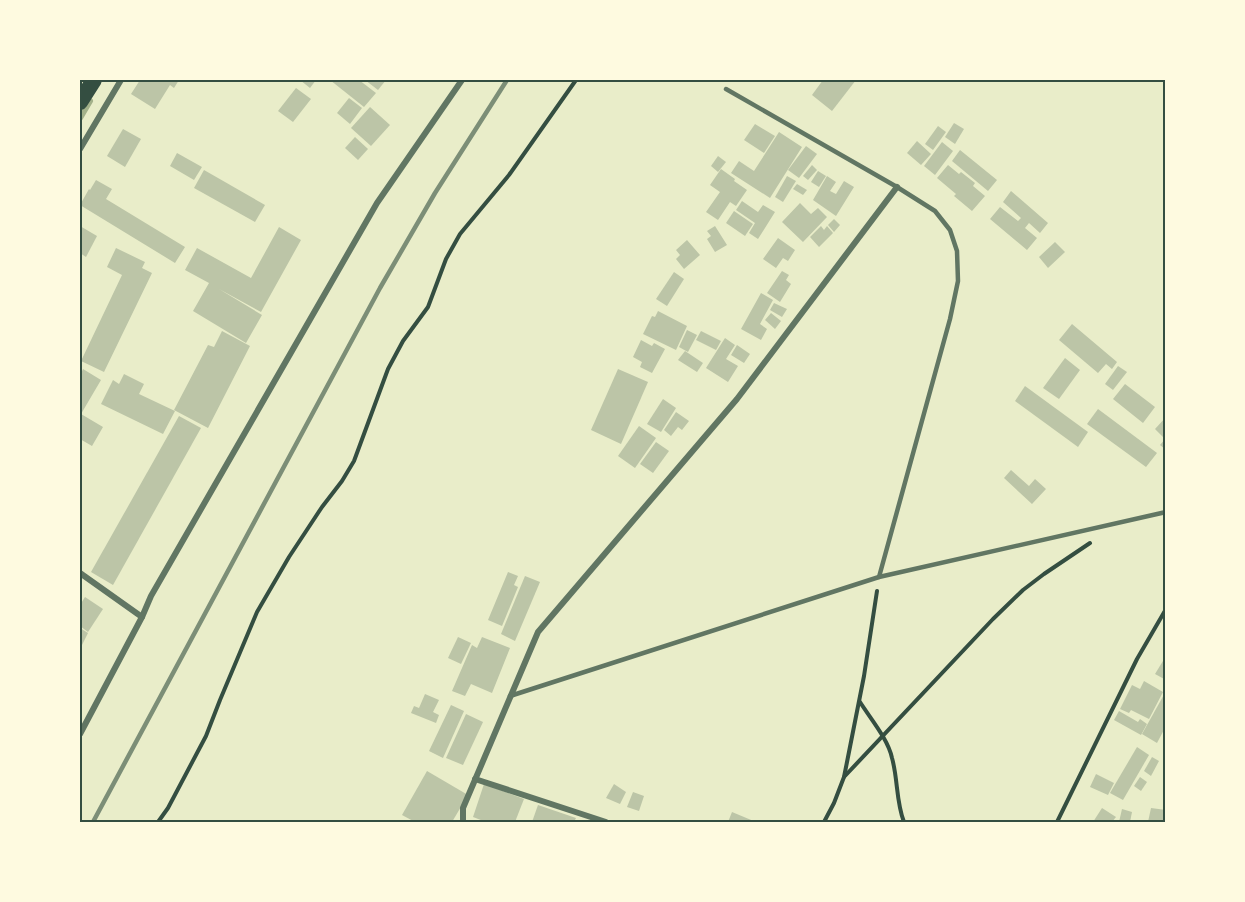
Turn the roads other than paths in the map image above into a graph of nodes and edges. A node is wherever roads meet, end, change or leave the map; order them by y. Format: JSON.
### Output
{"nodes":[{"id":1,"x":94,"y":80,"type":"edge"},
{"id":2,"x":121,"y":80,"type":"edge"},
{"id":3,"x":462,"y":80,"type":"edge"},
{"id":4,"x":726,"y":88,"type":"dead end"},
{"id":5,"x":80,"y":102,"type":"edge"},
{"id":6,"x":80,"y":149,"type":"edge"},
{"id":7,"x":897,"y":187,"type":"junction"},
{"id":8,"x":1166,"y":512,"type":"edge"},
{"id":9,"x":80,"y":573,"type":"edge"},
{"id":10,"x":879,"y":578,"type":"junction"},
{"id":11,"x":142,"y":617,"type":"junction"},
{"id":12,"x":510,"y":696,"type":"junction"},
{"id":13,"x":80,"y":734,"type":"edge"},
{"id":14,"x":475,"y":778,"type":"junction"},
{"id":15,"x":463,"y":822,"type":"edge"},
{"id":16,"x":606,"y":822,"type":"edge"}],
"edges":[{"from":1,"to":5,"type":"highway"},
{"from":2,"to":6,"type":"street"},
{"from":3,"to":11,"type":"street"},
{"from":4,"to":7,"type":"lane"},
{"from":7,"to":10,"type":"lane"},
{"from":7,"to":12,"type":"street"},
{"from":8,"to":10,"type":"lane"},
{"from":9,"to":11,"type":"street"},
{"from":10,"to":12,"type":"lane"},
{"from":11,"to":13,"type":"street"},
{"from":12,"to":14,"type":"street"},
{"from":14,"to":15,"type":"street"},
{"from":14,"to":16,"type":"street"}]}
